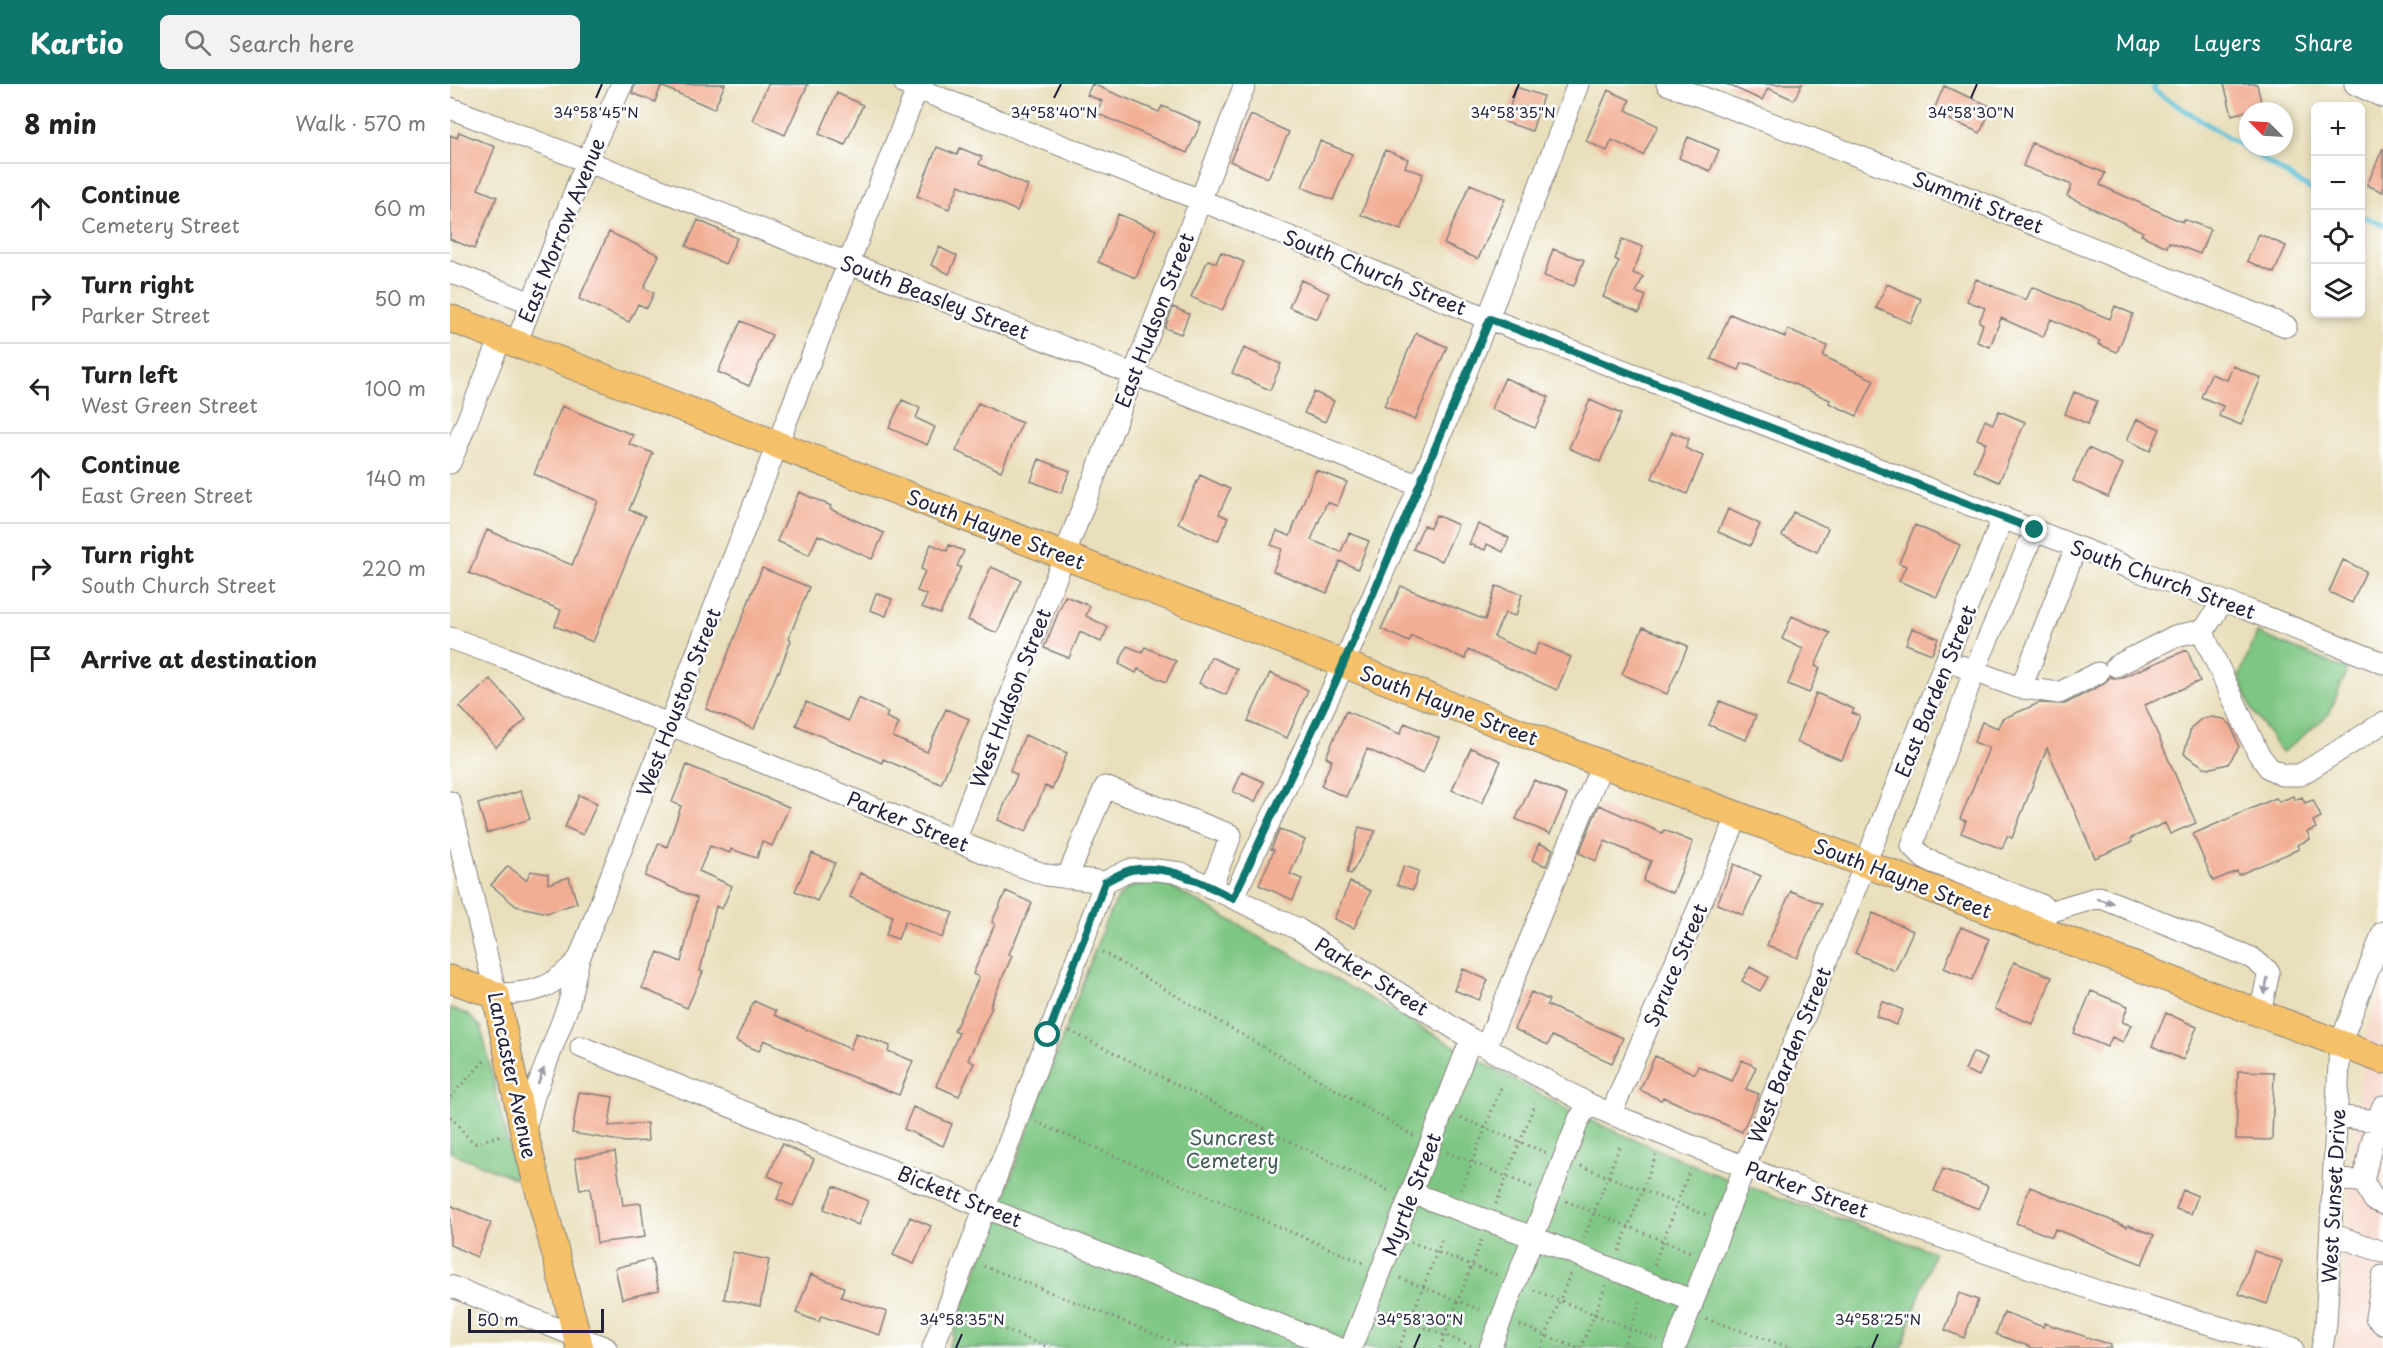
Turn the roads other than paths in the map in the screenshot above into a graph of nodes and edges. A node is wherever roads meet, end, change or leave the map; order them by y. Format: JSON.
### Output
{"nodes":[{"id":1,"x":622,"y":84,"type":"edge"},
{"id":2,"x":1245,"y":84,"type":"edge"},
{"id":3,"x":1578,"y":84,"type":"edge"},
{"id":4,"x":1667,"y":84,"type":"edge"},
{"id":5,"x":2355,"y":84,"type":"edge"},
{"id":6,"x":914,"y":86,"type":"edge"},
{"id":7,"x":2383,"y":97,"type":"edge"},
{"id":8,"x":450,"y":108,"type":"edge"},
{"id":9,"x":587,"y":160,"type":"junction"},
{"id":10,"x":1200,"y":200,"type":"junction"},
{"id":11,"x":849,"y":263,"type":"junction"},
{"id":12,"x":450,"y":272,"type":"edge"},
{"id":13,"x":532,"y":303,"type":"junction"},
{"id":14,"x":450,"y":318,"type":"edge"},
{"id":15,"x":1490,"y":319,"type":"junction"},
{"id":16,"x":2286,"y":326,"type":"dead end"},
{"id":17,"x":508,"y":341,"type":"junction"},
{"id":18,"x":1132,"y":373,"type":"junction"},
{"id":19,"x":777,"y":445,"type":"junction"},
{"id":20,"x":450,"y":463,"type":"edge"},
{"id":21,"x":1420,"y":486,"type":"junction"},
{"id":22,"x":2003,"y":518,"type":"junction"},
{"id":23,"x":2035,"y":530,"type":"junction"},
{"id":24,"x":2076,"y":547,"type":"junction"},
{"id":25,"x":1064,"y":555,"type":"junction"},
{"id":26,"x":2223,"y":601,"type":"junction"},
{"id":27,"x":2205,"y":630,"type":"junction"},
{"id":28,"x":450,"y":638,"type":"edge"},
{"id":29,"x":1947,"y":661,"type":"junction"},
{"id":30,"x":2383,"y":663,"type":"edge"},
{"id":31,"x":1343,"y":664,"type":"junction"},
{"id":32,"x":1974,"y":671,"type":"junction"},
{"id":33,"x":2021,"y":688,"type":"junction"},
{"id":34,"x":2383,"y":723,"type":"edge"},
{"id":35,"x":671,"y":724,"type":"junction"},
{"id":36,"x":1602,"y":764,"type":"junction"},
{"id":37,"x":450,"y":802,"type":"edge"},
{"id":38,"x":1738,"y":815,"type":"junction"},
{"id":39,"x":955,"y":840,"type":"junction"},
{"id":40,"x":1866,"y":865,"type":"junction"},
{"id":41,"x":459,"y":878,"type":"edge"},
{"id":42,"x":1067,"y":878,"type":"junction"},
{"id":43,"x":1105,"y":882,"type":"junction"},
{"id":44,"x":1211,"y":888,"type":"junction"},
{"id":45,"x":1233,"y":898,"type":"junction"},
{"id":46,"x":2045,"y":921,"type":"junction"},
{"id":47,"x":2383,"y":932,"type":"edge"},
{"id":48,"x":579,"y":959,"type":"junction"},
{"id":49,"x":450,"y":979,"type":"edge"},
{"id":50,"x":496,"y":994,"type":"junction"},
{"id":51,"x":2260,"y":1013,"type":"junction"},
{"id":52,"x":1479,"y":1043,"type":"junction"},
{"id":53,"x":2340,"y":1044,"type":"junction"},
{"id":54,"x":581,"y":1047,"type":"dead end"},
{"id":55,"x":2383,"y":1060,"type":"edge"},
{"id":56,"x":1589,"y":1104,"type":"junction"},
{"id":57,"x":1611,"y":1114,"type":"junction"},
{"id":58,"x":2380,"y":1114,"type":"edge"},
{"id":59,"x":2336,"y":1116,"type":"junction"},
{"id":60,"x":517,"y":1133,"type":"junction"},
{"id":61,"x":1745,"y":1166,"type":"junction"},
{"id":62,"x":2333,"y":1180,"type":"junction"},
{"id":63,"x":2363,"y":1181,"type":"junction"},
{"id":64,"x":1410,"y":1197,"type":"junction"},
{"id":65,"x":2383,"y":1204,"type":"edge"},
{"id":66,"x":985,"y":1206,"type":"junction"},
{"id":67,"x":2331,"y":1234,"type":"junction"},
{"id":68,"x":1534,"y":1238,"type":"junction"},
{"id":69,"x":2383,"y":1252,"type":"edge"},
{"id":70,"x":2383,"y":1276,"type":"edge"},
{"id":71,"x":450,"y":1286,"type":"edge"},
{"id":72,"x":1690,"y":1307,"type":"junction"},
{"id":73,"x":2383,"y":1324,"type":"edge"},
{"id":74,"x":579,"y":1342,"type":"edge"},
{"id":75,"x":606,"y":1348,"type":"edge"},
{"id":76,"x":933,"y":1348,"type":"edge"},
{"id":77,"x":1338,"y":1348,"type":"edge"},
{"id":78,"x":1351,"y":1348,"type":"edge"},
{"id":79,"x":1491,"y":1348,"type":"edge"},
{"id":80,"x":1675,"y":1348,"type":"edge"},
{"id":81,"x":2292,"y":1348,"type":"edge"},
{"id":82,"x":2322,"y":1348,"type":"edge"}],
"edges":[{"from":1,"to":9,"type":"street","name":"East Morrow Avenue"},
{"from":2,"to":10,"type":"street","name":"East Hudson Street"},
{"from":3,"to":15,"type":"street"},
{"from":4,"to":16,"type":"street","name":"Summit Street"},
{"from":5,"to":7,"type":"street"},
{"from":6,"to":10,"type":"street","name":"South Church Street"},
{"from":6,"to":11,"type":"street","name":"West Houston Street"},
{"from":8,"to":9,"type":"street","name":"South Beasley Street"},
{"from":9,"to":11,"type":"street","name":"South Beasley Street"},
{"from":9,"to":13,"type":"street","name":"East Morrow Avenue"},
{"from":10,"to":15,"type":"street","name":"South Church Street"},
{"from":10,"to":18,"type":"street","name":"East Hudson Street"},
{"from":11,"to":18,"type":"street","name":"South Beasley Street"},
{"from":11,"to":19,"type":"street","name":"West Houston Street"},
{"from":12,"to":13,"type":"street"},
{"from":13,"to":17,"type":"street","name":"East Morrow Avenue"},
{"from":14,"to":17,"type":"main road","name":"South Hayne Street"},
{"from":15,"to":21,"type":"street"},
{"from":15,"to":22,"type":"street","name":"South Church Street"},
{"from":17,"to":19,"type":"main road","name":"South Hayne Street"},
{"from":17,"to":20,"type":"street","name":"East Morrow Avenue"},
{"from":18,"to":21,"type":"street","name":"South Beasley Street"},
{"from":18,"to":25,"type":"street","name":"East Hudson Street"},
{"from":19,"to":25,"type":"main road","name":"South Hayne Street"},
{"from":19,"to":35,"type":"street","name":"West Houston Street"},
{"from":21,"to":31,"type":"street"},
{"from":22,"to":23,"type":"street","name":"South Church Street"},
{"from":22,"to":29,"type":"street","name":"East Barden Street"},
{"from":23,"to":24,"type":"street","name":"South Church Street"},
{"from":23,"to":32,"type":"street"},
{"from":24,"to":26,"type":"street","name":"South Church Street"},
{"from":24,"to":33,"type":"street"},
{"from":25,"to":31,"type":"main road","name":"South Hayne Street"},
{"from":25,"to":39,"type":"street","name":"West Hudson Street"},
{"from":26,"to":27,"type":"street"},
{"from":26,"to":30,"type":"street","name":"South Church Street"},
{"from":27,"to":33,"type":"street"},
{"from":27,"to":34,"type":"street"},
{"from":28,"to":35,"type":"street","name":"Parker Street"},
{"from":29,"to":32,"type":"street"},
{"from":29,"to":40,"type":"street","name":"East Barden Street"},
{"from":31,"to":36,"type":"main road","name":"South Hayne Street"},
{"from":31,"to":45,"type":"street"},
{"from":32,"to":33,"type":"street"},
{"from":32,"to":46,"type":"street"},
{"from":35,"to":39,"type":"street","name":"Parker Street"},
{"from":35,"to":48,"type":"street","name":"West Houston Street"},
{"from":36,"to":38,"type":"main road","name":"South Hayne Street"},
{"from":36,"to":52,"type":"street","name":"Myrtle Street"},
{"from":37,"to":41,"type":"street","name":"Lancaster Avenue"},
{"from":38,"to":40,"type":"main road","name":"South Hayne Street"},
{"from":38,"to":57,"type":"street","name":"Spruce Street"},
{"from":39,"to":42,"type":"street","name":"Parker Street"},
{"from":40,"to":46,"type":"main road","name":"South Hayne Street"},
{"from":40,"to":61,"type":"street","name":"West Barden Street"},
{"from":41,"to":50,"type":"street","name":"Lancaster Avenue"},
{"from":42,"to":43,"type":"street","name":"Parker Street"},
{"from":42,"to":44,"type":"street"},
{"from":43,"to":44,"type":"street","name":"Parker Street"},
{"from":43,"to":66,"type":"street"},
{"from":44,"to":45,"type":"street","name":"Parker Street"},
{"from":45,"to":52,"type":"street","name":"Parker Street"},
{"from":46,"to":51,"type":"main road","name":"South Hayne Street"},
{"from":46,"to":51,"type":"street","one_way":true},
{"from":47,"to":53,"type":"street","name":"West Sunset Drive"},
{"from":48,"to":50,"type":"street","name":"West Houston Street"},
{"from":60,"to":48,"type":"street","name":"West Houston Street","one_way":true},
{"from":49,"to":50,"type":"main road"},
{"from":50,"to":60,"type":"main road","name":"Lancaster Avenue"},
{"from":51,"to":53,"type":"main road","name":"South Hayne Street"},
{"from":52,"to":56,"type":"street","name":"Parker Street"},
{"from":52,"to":64,"type":"street","name":"Myrtle Street"},
{"from":53,"to":55,"type":"main road","name":"South Hayne Street"},
{"from":53,"to":59,"type":"street","name":"West Sunset Drive"},
{"from":54,"to":66,"type":"street","name":"Bickett Street"},
{"from":56,"to":57,"type":"street","name":"Parker Street"},
{"from":56,"to":68,"type":"street"},
{"from":57,"to":61,"type":"street","name":"Parker Street"},
{"from":58,"to":59,"type":"street"},
{"from":58,"to":63,"type":"street"},
{"from":59,"to":62,"type":"street","name":"West Sunset Drive"},
{"from":60,"to":74,"type":"main road","name":"Lancaster Avenue"},
{"from":61,"to":72,"type":"street","name":"West Barden Street"},
{"from":61,"to":81,"type":"street","name":"Parker Street"},
{"from":62,"to":63,"type":"street"},
{"from":62,"to":67,"type":"street","name":"West Sunset Drive"},
{"from":63,"to":65,"type":"street"},
{"from":64,"to":68,"type":"street"},
{"from":64,"to":78,"type":"street","name":"Myrtle Street"},
{"from":66,"to":76,"type":"street"},
{"from":66,"to":77,"type":"street","name":"Bickett Street"},
{"from":67,"to":69,"type":"street"},
{"from":67,"to":82,"type":"street","name":"West Sunset Drive"},
{"from":68,"to":72,"type":"street"},
{"from":68,"to":79,"type":"street"},
{"from":70,"to":73,"type":"street"},
{"from":71,"to":74,"type":"street"},
{"from":72,"to":80,"type":"street","name":"West Barden Street"},
{"from":74,"to":75,"type":"street"}]}
